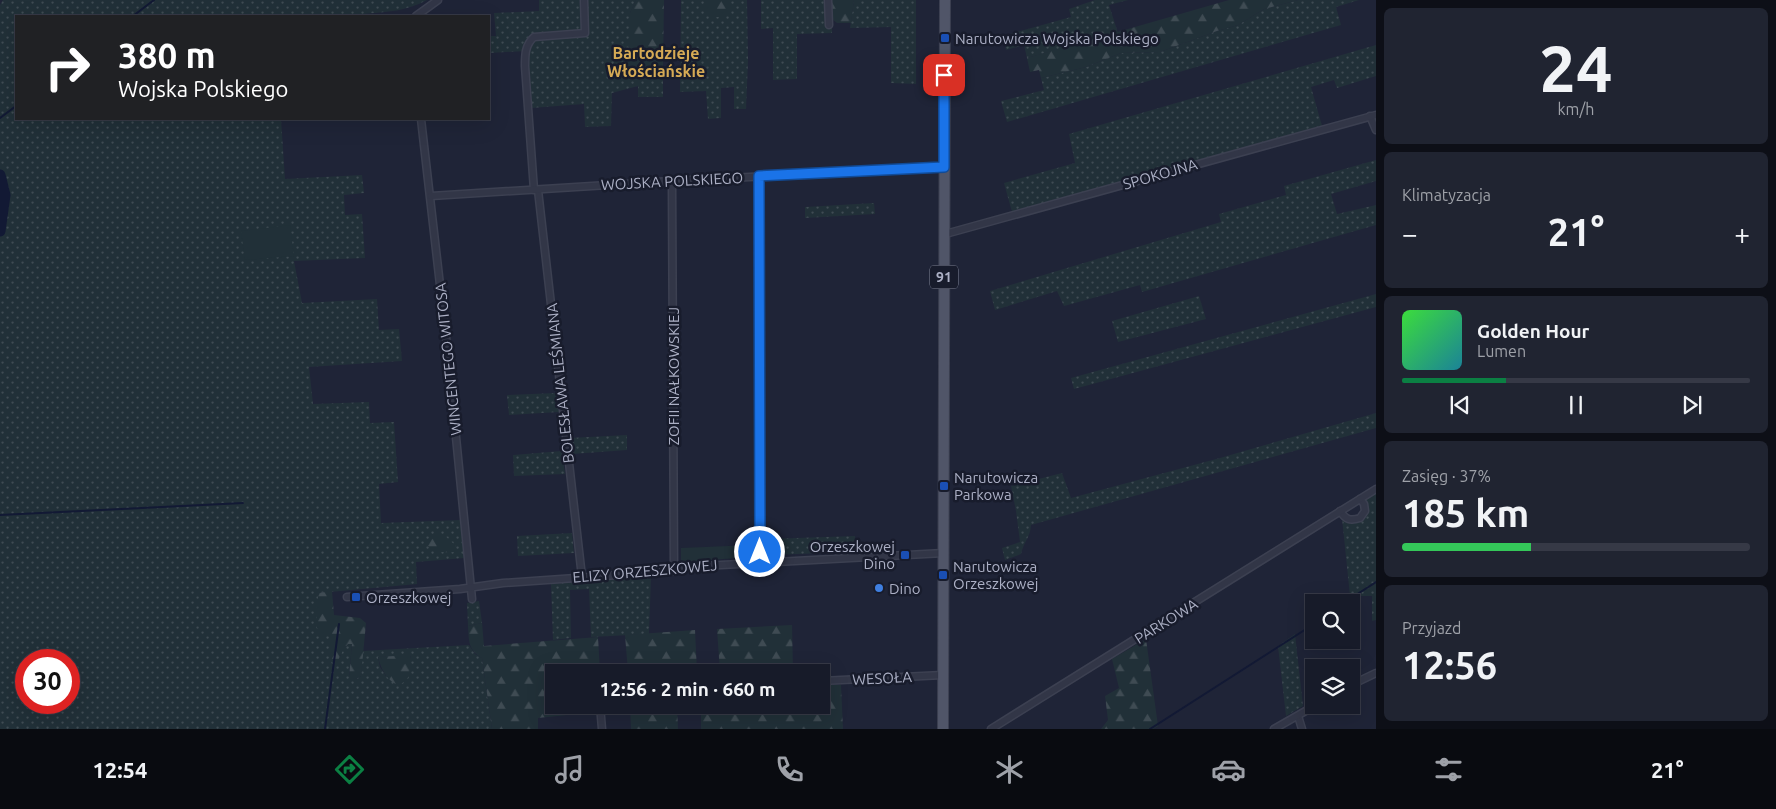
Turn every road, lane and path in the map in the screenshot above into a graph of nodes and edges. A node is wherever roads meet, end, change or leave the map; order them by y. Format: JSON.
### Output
{"nodes":[{"id":1,"x":438,"y":0,"type":"edge"},
{"id":2,"x":584,"y":0,"type":"edge"},
{"id":3,"x":828,"y":0,"type":"edge"},
{"id":4,"x":945,"y":0,"type":"edge"},
{"id":5,"x":417,"y":15,"type":"edge"},
{"id":6,"x":829,"y":25,"type":"dead end"},
{"id":7,"x":1373,"y":115,"type":"edge"},
{"id":8,"x":421,"y":120,"type":"edge"},
{"id":9,"x":1376,"y":130,"type":"edge"},
{"id":10,"x":944,"y":167,"type":"junction"},
{"id":11,"x":759,"y":176,"type":"junction"},
{"id":12,"x":672,"y":181,"type":"junction"},
{"id":13,"x":536,"y":190,"type":"junction"},
{"id":14,"x":431,"y":196,"type":"junction"},
{"id":15,"x":944,"y":233,"type":"junction"},
{"id":16,"x":1376,"y":489,"type":"edge"},
{"id":17,"x":1360,"y":499,"type":"junction"},
{"id":18,"x":1340,"y":511,"type":"junction"},
{"id":19,"x":944,"y":553,"type":"junction"},
{"id":20,"x":760,"y":562,"type":"junction"},
{"id":21,"x":674,"y":571,"type":"junction"},
{"id":22,"x":582,"y":577,"type":"junction"},
{"id":23,"x":472,"y":588,"type":"junction"},
{"id":24,"x":347,"y":598,"type":"dead end"},
{"id":25,"x":472,"y":599,"type":"dead end"},
{"id":26,"x":1376,"y":672,"type":"edge"},
{"id":27,"x":943,"y":675,"type":"junction"},
{"id":28,"x":1360,"y":680,"type":"edge"},
{"id":29,"x":830,"y":681,"type":"edge"},
{"id":30,"x":1305,"y":712,"type":"edge"},
{"id":31,"x":601,"y":714,"type":"edge"},
{"id":32,"x":1298,"y":716,"type":"junction"},
{"id":33,"x":602,"y":729,"type":"edge"},
{"id":34,"x":943,"y":729,"type":"edge"},
{"id":35,"x":991,"y":729,"type":"edge"},
{"id":36,"x":1274,"y":729,"type":"edge"},
{"id":37,"x":1302,"y":729,"type":"edge"}],
"edges":[{"from":1,"to":5,"type":"street"},
{"from":2,"to":13,"type":"street","name":"BOLESŁAWA LEŚMIANA"},
{"from":3,"to":6,"type":"street"},
{"from":4,"to":10,"type":"main road","number":"91"},
{"from":7,"to":9,"type":"street"},
{"from":7,"to":15,"type":"street","name":"SPOKOJNA"},
{"from":8,"to":14,"type":"street","name":"WINCENTEGO WITOSA"},
{"from":10,"to":11,"type":"street","name":"WOJSKA POLSKIEGO"},
{"from":10,"to":15,"type":"main road","number":"91"},
{"from":11,"to":12,"type":"street","name":"WOJSKA POLSKIEGO"},
{"from":11,"to":20,"type":"street"},
{"from":12,"to":13,"type":"street","name":"WOJSKA POLSKIEGO"},
{"from":12,"to":21,"type":"street","name":"ZOFII NAŁKOWSKIEJ"},
{"from":13,"to":14,"type":"street","name":"WOJSKA POLSKIEGO"},
{"from":13,"to":22,"type":"street","name":"BOLESŁAWA LEŚMIANA"},
{"from":14,"to":23,"type":"street","name":"WINCENTEGO WITOSA"},
{"from":15,"to":19,"type":"main road","number":"91"},
{"from":16,"to":17,"type":"street","name":"PARKOWA"},
{"from":17,"to":18,"type":"street","name":"PARKOWA"},
{"from":17,"to":18,"type":"street"},
{"from":18,"to":35,"type":"street","name":"PARKOWA"},
{"from":19,"to":20,"type":"street","name":"ELIZY ORZESZKOWEJ"},
{"from":19,"to":27,"type":"main road","number":"91"},
{"from":20,"to":21,"type":"street","name":"ELIZY ORZESZKOWEJ"},
{"from":21,"to":22,"type":"street","name":"ELIZY ORZESZKOWEJ"},
{"from":22,"to":23,"type":"street","name":"ELIZY ORZESZKOWEJ"},
{"from":23,"to":24,"type":"street","name":"ELIZY ORZESZKOWEJ"},
{"from":23,"to":25,"type":"street","name":"WINCENTEGO WITOSA"},
{"from":26,"to":28,"type":"street"},
{"from":27,"to":29,"type":"street","name":"WESOŁA"},
{"from":27,"to":34,"type":"main road","number":"91"},
{"from":30,"to":32,"type":"street"},
{"from":31,"to":33,"type":"street"},
{"from":32,"to":36,"type":"street"},
{"from":32,"to":37,"type":"street"}]}
